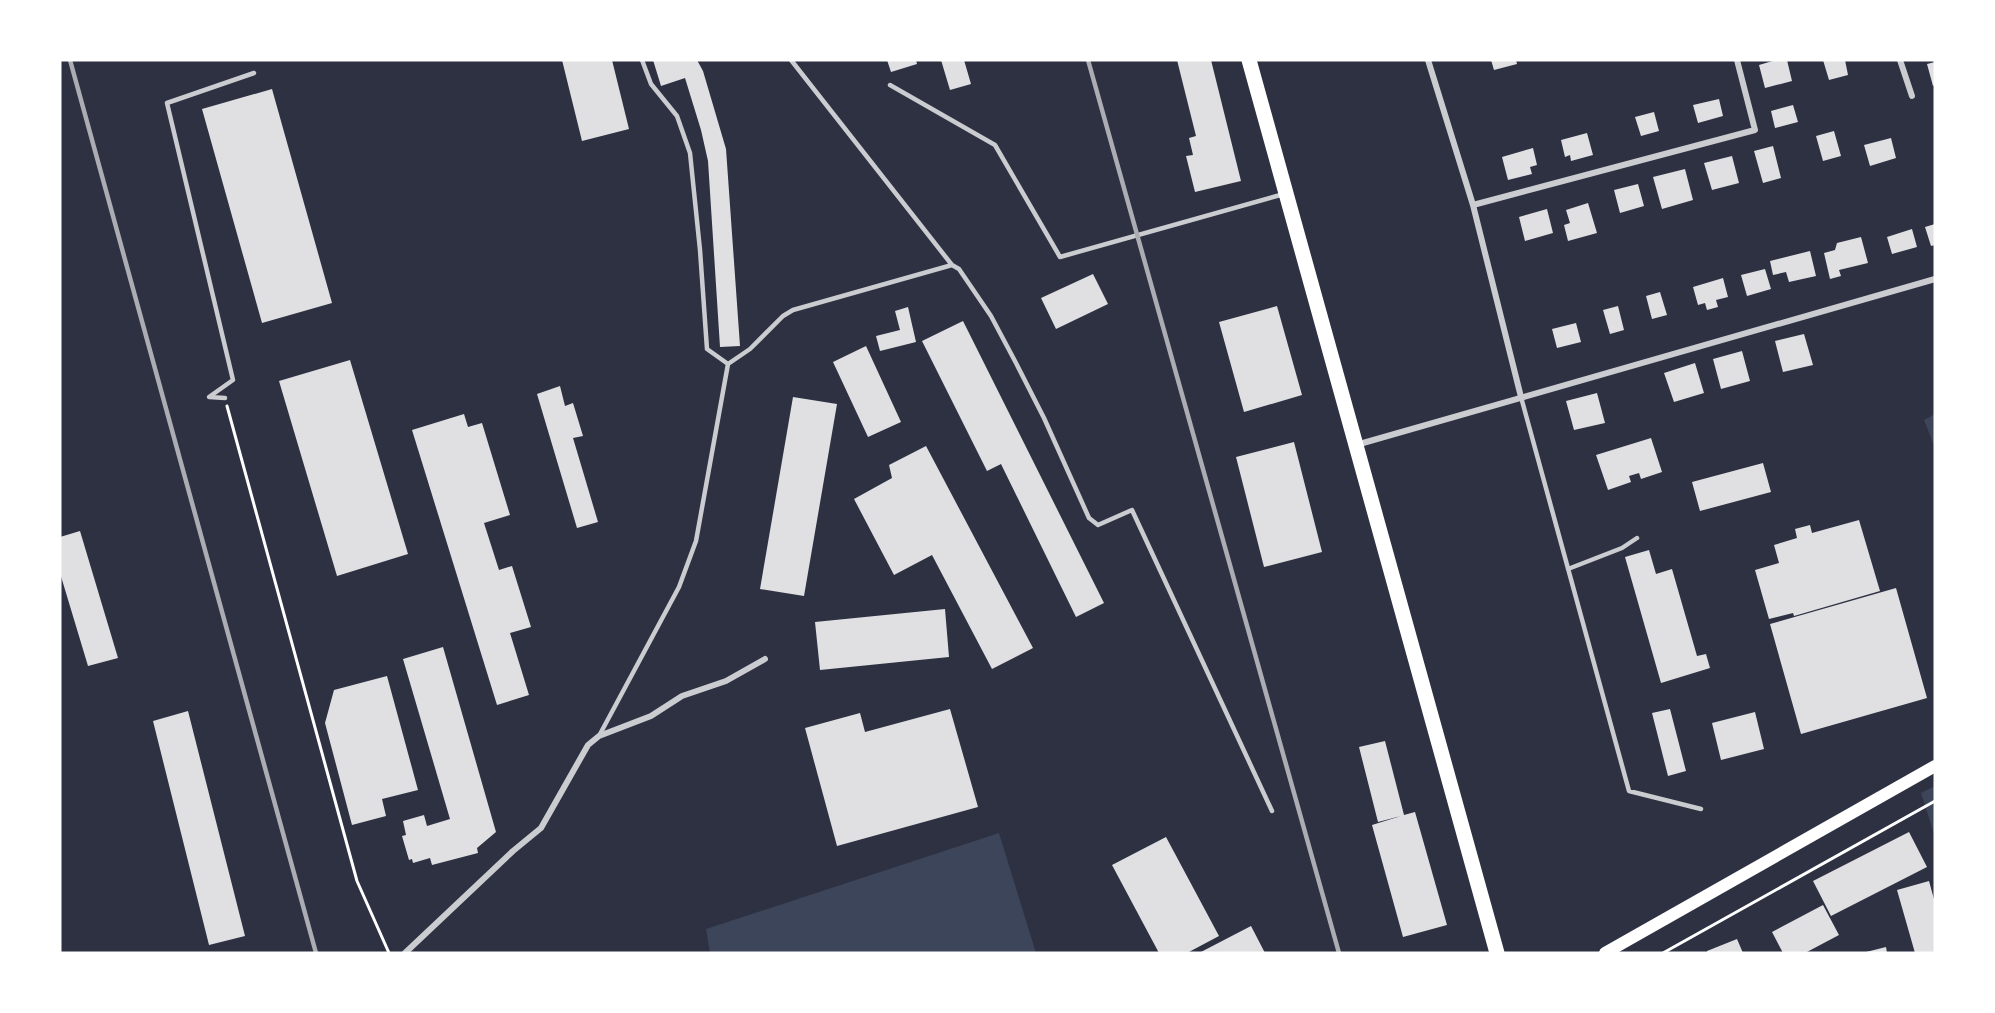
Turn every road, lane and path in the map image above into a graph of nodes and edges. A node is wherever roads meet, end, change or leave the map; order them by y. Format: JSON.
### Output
{"nodes":[{"id":1,"x":642,"y":60,"type":"edge"},
{"id":2,"x":790,"y":60,"type":"edge"},
{"id":3,"x":1250,"y":60,"type":"edge"},
{"id":4,"x":1428,"y":60,"type":"edge"},
{"id":5,"x":1737,"y":60,"type":"edge"},
{"id":6,"x":1900,"y":60,"type":"edge"},
{"id":7,"x":254,"y":74,"type":"dead end"},
{"id":8,"x":890,"y":85,"type":"dead end"},
{"id":9,"x":1912,"y":96,"type":"dead end"},
{"id":10,"x":1286,"y":193,"type":"junction"},
{"id":11,"x":1473,"y":205,"type":"junction"},
{"id":12,"x":952,"y":265,"type":"junction"},
{"id":13,"x":1935,"y":279,"type":"edge"},
{"id":14,"x":728,"y":364,"type":"junction"},
{"id":15,"x":1521,"y":397,"type":"junction"},
{"id":16,"x":225,"y":398,"type":"joint"},
{"id":17,"x":1356,"y":445,"type":"junction"},
{"id":18,"x":1637,"y":538,"type":"dead end"},
{"id":19,"x":1568,"y":569,"type":"junction"},
{"id":20,"x":765,"y":659,"type":"dead end"},
{"id":21,"x":599,"y":736,"type":"junction"},
{"id":22,"x":1935,"y":766,"type":"edge"},
{"id":23,"x":1935,"y":801,"type":"edge"},
{"id":24,"x":1701,"y":809,"type":"dead end"},
{"id":25,"x":1272,"y":811,"type":"dead end"},
{"id":26,"x":389,"y":953,"type":"edge"},
{"id":27,"x":405,"y":953,"type":"edge"},
{"id":28,"x":1497,"y":953,"type":"edge"},
{"id":29,"x":1605,"y":953,"type":"edge"},
{"id":30,"x":1663,"y":953,"type":"edge"}],
"edges":[{"from":1,"to":14,"type":"lane"},
{"from":2,"to":12,"type":"lane"},
{"from":3,"to":10,"type":"main road"},
{"from":4,"to":11,"type":"street"},
{"from":5,"to":11,"type":"street"},
{"from":6,"to":9,"type":"street"},
{"from":7,"to":16,"type":"lane"},
{"from":8,"to":10,"type":"lane"},
{"from":10,"to":17,"type":"main road"},
{"from":11,"to":15,"type":"street"},
{"from":12,"to":14,"type":"lane"},
{"from":12,"to":25,"type":"lane"},
{"from":13,"to":15,"type":"street"},
{"from":14,"to":21,"type":"lane"},
{"from":15,"to":17,"type":"street"},
{"from":15,"to":19,"type":"lane"},
{"from":16,"to":26,"type":"path"},
{"from":17,"to":28,"type":"main road"},
{"from":18,"to":19,"type":"lane"},
{"from":19,"to":24,"type":"lane"},
{"from":20,"to":21,"type":"street"},
{"from":21,"to":27,"type":"street"},
{"from":22,"to":29,"type":"main road"},
{"from":23,"to":30,"type":"path"}]}
